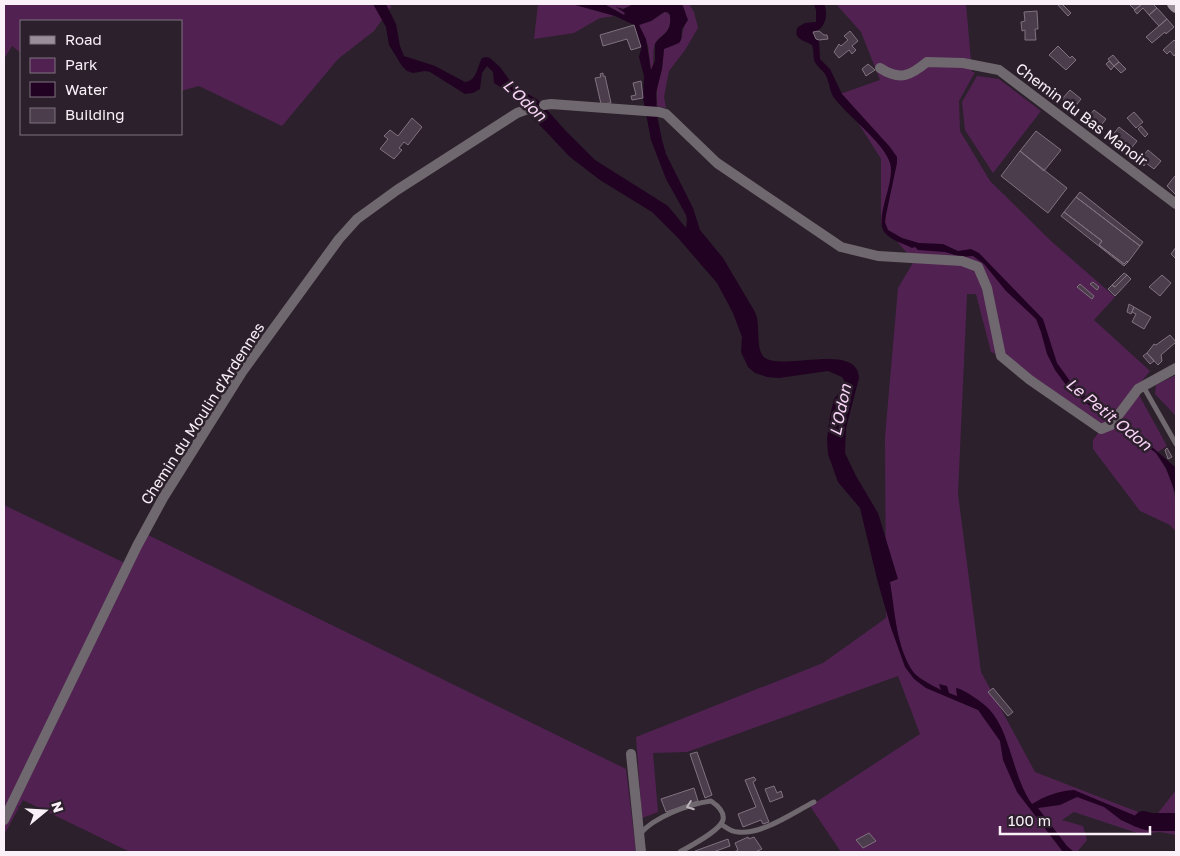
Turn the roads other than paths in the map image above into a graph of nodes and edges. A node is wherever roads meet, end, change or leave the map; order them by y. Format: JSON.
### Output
{"nodes":[{"id":1,"x":1173,"y":4,"type":"edge"},
{"id":2,"x":1176,"y":7,"type":"edge"},
{"id":3,"x":880,"y":68,"type":"dead end"},
{"id":4,"x":544,"y":105,"type":"dead end"},
{"id":5,"x":528,"y":109,"type":"dead end"},
{"id":6,"x":1176,"y":204,"type":"edge"},
{"id":7,"x":1176,"y":368,"type":"edge"},
{"id":8,"x":1143,"y":386,"type":"junction"},
{"id":9,"x":1176,"y":444,"type":"edge"},
{"id":10,"x":631,"y":754,"type":"dead end"},
{"id":11,"x":814,"y":802,"type":"dead end"},
{"id":12,"x":4,"y":820,"type":"edge"},
{"id":13,"x":721,"y":824,"type":"junction"},
{"id":14,"x":639,"y":834,"type":"junction"},
{"id":15,"x":641,"y":852,"type":"edge"},
{"id":16,"x":680,"y":852,"type":"edge"}],
"edges":[{"from":1,"to":2,"type":"main road"},
{"from":3,"to":6,"type":"street","name":"Chemin du Bas Manoir"},
{"from":4,"to":8,"type":"street"},
{"from":5,"to":12,"type":"street","name":"Chemin du Moulin d'Ardennes"},
{"from":7,"to":8,"type":"street"},
{"from":8,"to":9,"type":"lane"},
{"from":10,"to":14,"type":"street"},
{"from":11,"to":13,"type":"lane"},
{"from":13,"to":14,"type":"lane","one_way":true},
{"from":13,"to":16,"type":"lane"},
{"from":14,"to":15,"type":"street"}]}
